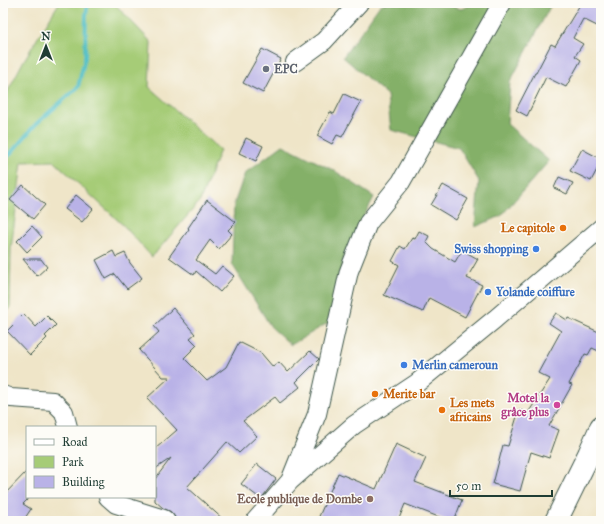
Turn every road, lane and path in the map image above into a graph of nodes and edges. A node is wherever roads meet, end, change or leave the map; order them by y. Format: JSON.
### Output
{"nodes":[{"id":1,"x":359,"y":3,"type":"edge"},
{"id":2,"x":502,"y":3,"type":"edge"},
{"id":3,"x":294,"y":62,"type":"dead end"},
{"id":4,"x":601,"y":228,"type":"edge"},
{"id":5,"x":3,"y":395,"type":"edge"},
{"id":6,"x":68,"y":426,"type":"edge"},
{"id":7,"x":601,"y":427,"type":"edge"},
{"id":8,"x":595,"y":457,"type":"edge"},
{"id":9,"x":290,"y":482,"type":"junction"},
{"id":10,"x":109,"y":498,"type":"edge"},
{"id":11,"x":166,"y":521,"type":"edge"},
{"id":12,"x":255,"y":521,"type":"edge"},
{"id":13,"x":556,"y":521,"type":"edge"}],
"edges":[{"from":1,"to":3,"type":"street"},
{"from":2,"to":9,"type":"street"},
{"from":4,"to":9,"type":"street"},
{"from":5,"to":6,"type":"street"},
{"from":7,"to":8,"type":"main road"},
{"from":8,"to":13,"type":"main road"},
{"from":9,"to":12,"type":"street"},
{"from":10,"to":11,"type":"street"}]}
